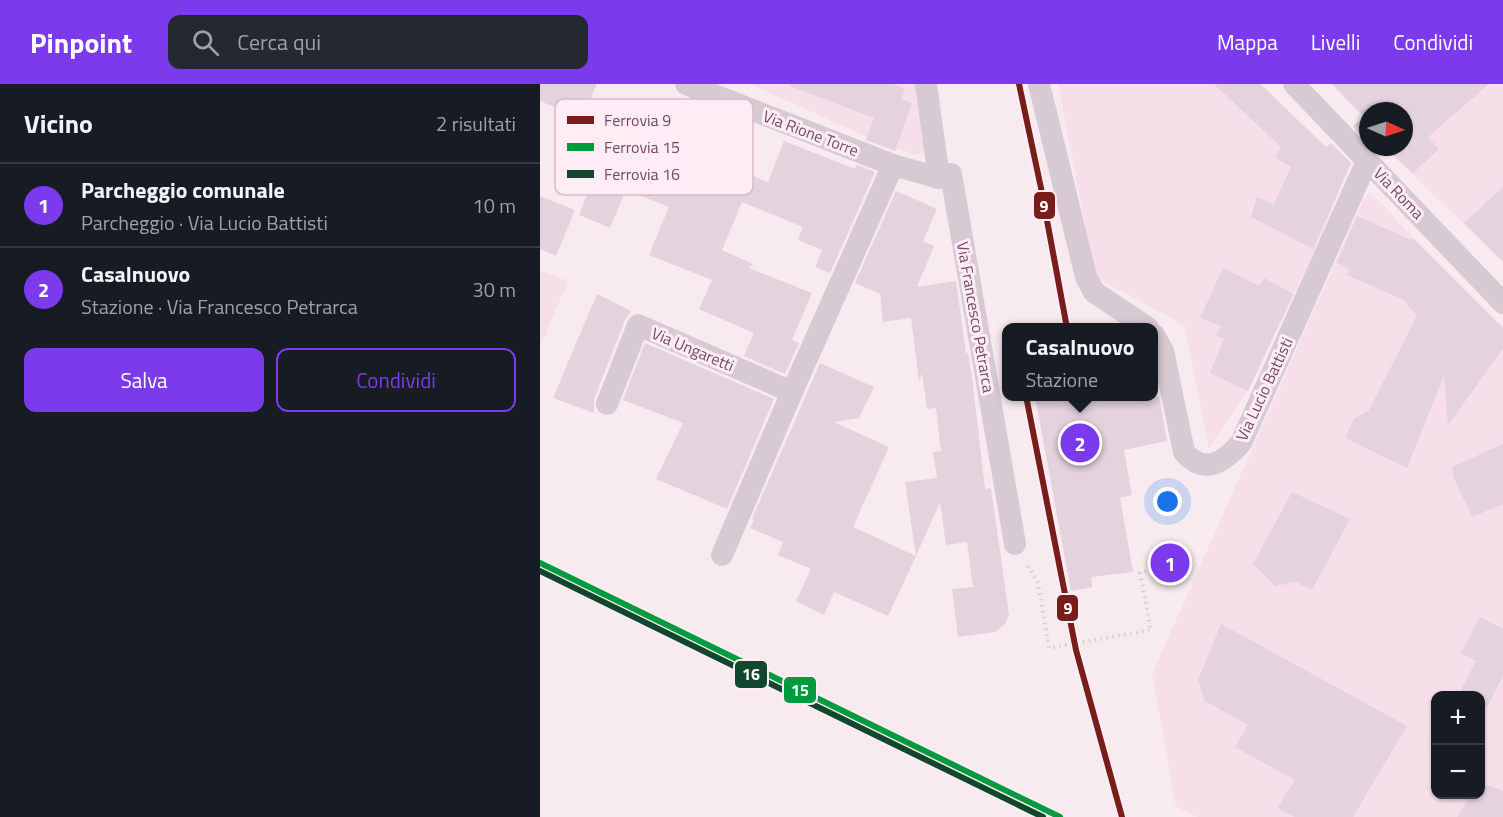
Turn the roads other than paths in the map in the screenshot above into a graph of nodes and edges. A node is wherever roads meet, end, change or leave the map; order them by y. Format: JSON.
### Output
{"nodes":[{"id":1,"x":686,"y":84,"type":"edge"},
{"id":2,"x":926,"y":84,"type":"edge"},
{"id":3,"x":1039,"y":84,"type":"edge"},
{"id":4,"x":1294,"y":84,"type":"edge"},
{"id":5,"x":724,"y":99,"type":"edge"},
{"id":6,"x":753,"y":110,"type":"edge"},
{"id":7,"x":1368,"y":161,"type":"junction"},
{"id":8,"x":893,"y":165,"type":"junction"},
{"id":9,"x":939,"y":178,"type":"junction"},
{"id":10,"x":1503,"y":303,"type":"edge"},
{"id":11,"x":1142,"y":323,"type":"edge"},
{"id":12,"x":1158,"y":342,"type":"edge"},
{"id":13,"x":792,"y":392,"type":"junction"},
{"id":14,"x":607,"y":404,"type":"dead end"},
{"id":15,"x":1015,"y":544,"type":"dead end"},
{"id":16,"x":722,"y":555,"type":"dead end"}],
"edges":[{"from":1,"to":5,"type":"street","name":"Via Rione Torre"},
{"from":2,"to":9,"type":"street"},
{"from":3,"to":11,"type":"street"},
{"from":4,"to":7,"type":"street","name":"Via Roma"},
{"from":6,"to":8,"type":"street","name":"Via Rione Torre"},
{"from":7,"to":10,"type":"street","name":"Via Roma"},
{"from":7,"to":12,"type":"street","name":"Via Lucio Battisti"},
{"from":8,"to":9,"type":"street","name":"Via Rione Torre"},
{"from":8,"to":13,"type":"street"},
{"from":9,"to":15,"type":"street","name":"Via Francesco Petrarca"},
{"from":13,"to":14,"type":"street","name":"Via Ungaretti"},
{"from":13,"to":16,"type":"street"}]}
